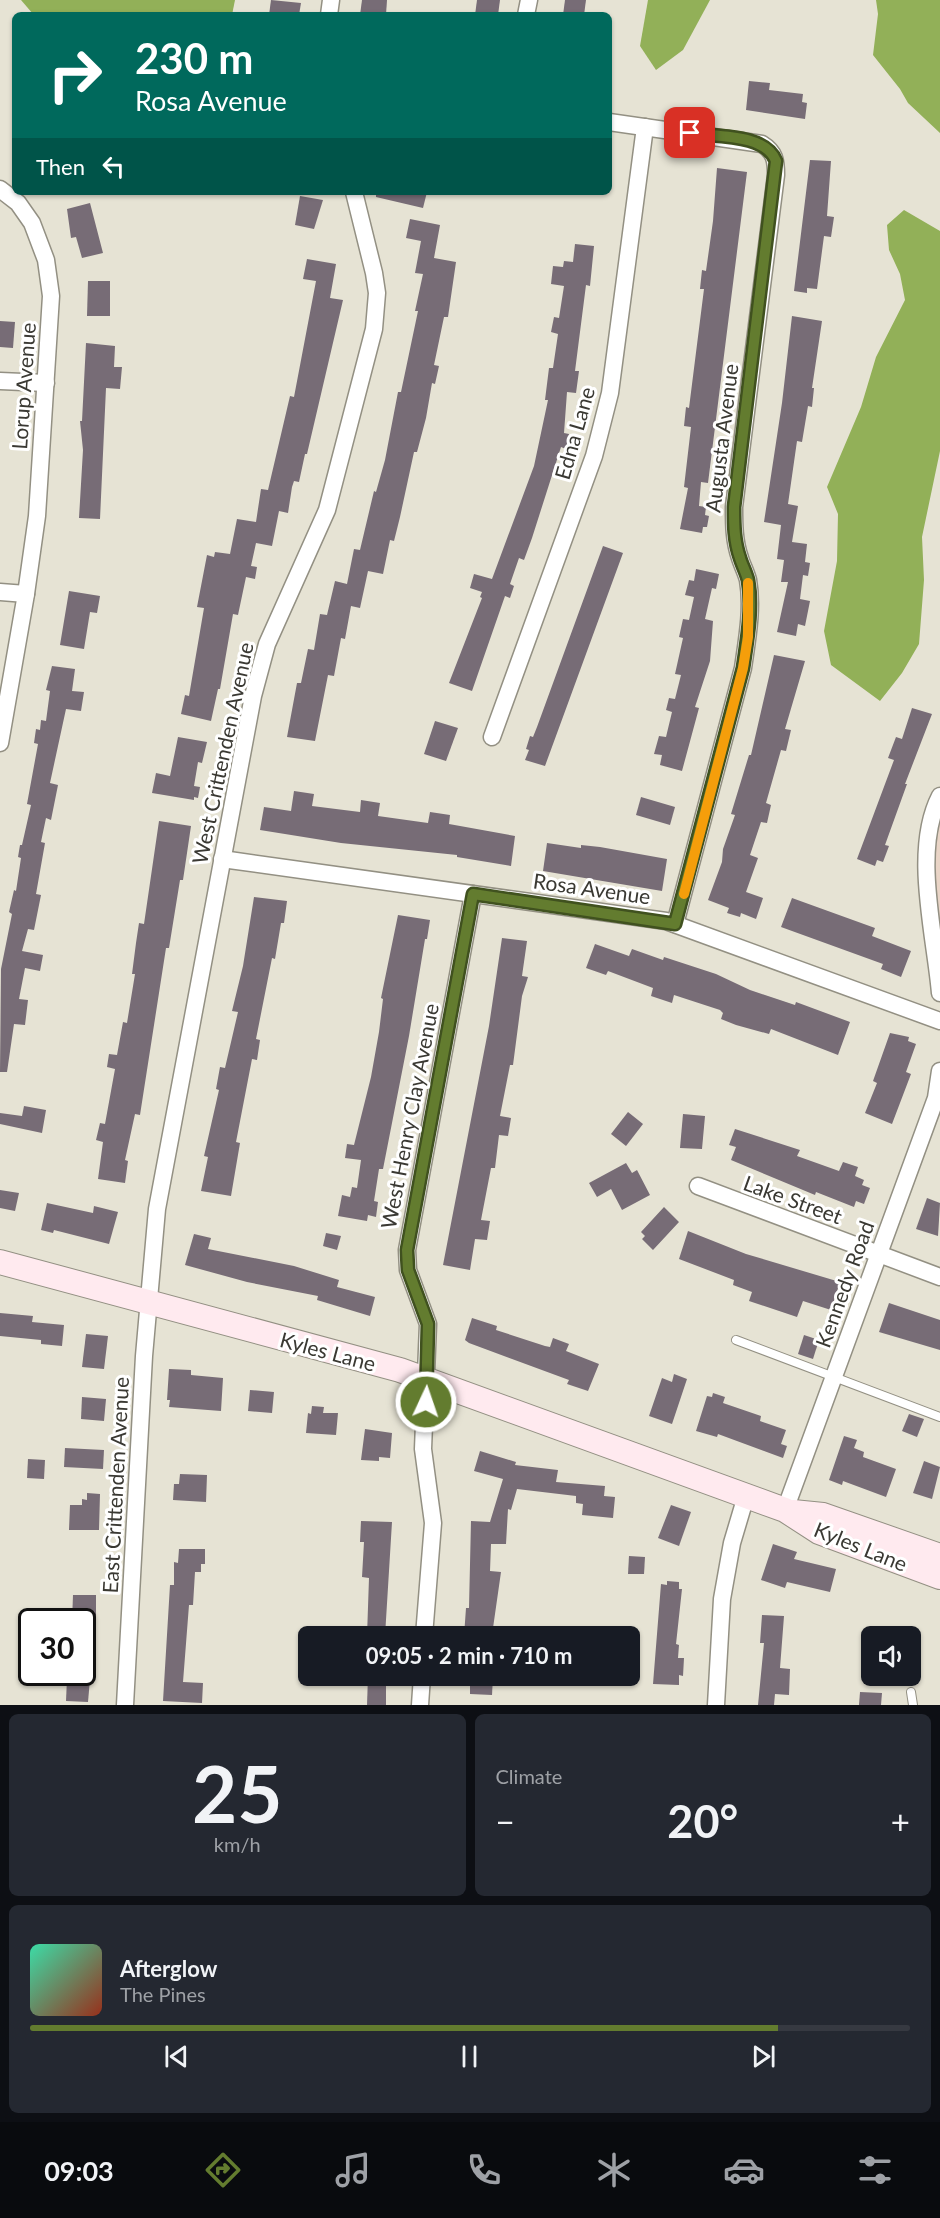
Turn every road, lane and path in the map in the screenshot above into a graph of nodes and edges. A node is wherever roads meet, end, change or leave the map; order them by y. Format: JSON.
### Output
{"nodes":[{"id":1,"x":612,"y":122,"type":"edge"},
{"id":2,"x":645,"y":127,"type":"junction"},
{"id":3,"x":0,"y":189,"type":"edge"},
{"id":4,"x":355,"y":195,"type":"edge"},
{"id":5,"x":0,"y":381,"type":"edge"},
{"id":6,"x":46,"y":383,"type":"junction"},
{"id":7,"x":0,"y":592,"type":"edge"},
{"id":8,"x":26,"y":594,"type":"junction"},
{"id":9,"x":492,"y":737,"type":"dead end"},
{"id":10,"x":0,"y":743,"type":"edge"},
{"id":11,"x":940,"y":795,"type":"edge"},
{"id":12,"x":222,"y":859,"type":"junction"},
{"id":13,"x":473,"y":894,"type":"junction"},
{"id":14,"x":675,"y":924,"type":"junction"},
{"id":15,"x":940,"y":993,"type":"edge"},
{"id":16,"x":940,"y":1021,"type":"edge"},
{"id":17,"x":940,"y":1071,"type":"edge"},
{"id":18,"x":698,"y":1186,"type":"dead end"},
{"id":19,"x":878,"y":1254,"type":"junction"},
{"id":20,"x":0,"y":1262,"type":"edge"},
{"id":21,"x":940,"y":1277,"type":"edge"},
{"id":22,"x":150,"y":1303,"type":"junction"},
{"id":23,"x":736,"y":1340,"type":"dead end"},
{"id":24,"x":833,"y":1378,"type":"junction"},
{"id":25,"x":428,"y":1381,"type":"junction"},
{"id":26,"x":940,"y":1417,"type":"edge"},
{"id":27,"x":746,"y":1496,"type":"junction"},
{"id":28,"x":785,"y":1510,"type":"junction"},
{"id":29,"x":940,"y":1556,"type":"edge"},
{"id":30,"x":940,"y":1577,"type":"edge"},
{"id":31,"x":425,"y":1626,"type":"edge"},
{"id":32,"x":421,"y":1686,"type":"edge"},
{"id":33,"x":911,"y":1692,"type":"dead end"},
{"id":34,"x":125,"y":1705,"type":"edge"},
{"id":35,"x":420,"y":1705,"type":"edge"},
{"id":36,"x":716,"y":1705,"type":"edge"},
{"id":37,"x":913,"y":1705,"type":"edge"}],
"edges":[{"from":1,"to":2,"type":"street","name":"Augusta Avenue"},
{"from":2,"to":9,"type":"street","name":"Edna Lane"},
{"from":2,"to":14,"type":"street","name":"Augusta Avenue"},
{"from":3,"to":6,"type":"street","name":"Lorup Avenue"},
{"from":4,"to":12,"type":"street","name":"West Crittenden Avenue"},
{"from":5,"to":6,"type":"street"},
{"from":6,"to":8,"type":"street","name":"Lorup Avenue"},
{"from":7,"to":8,"type":"street"},
{"from":8,"to":10,"type":"street","name":"Lorup Avenue"},
{"from":11,"to":15,"type":"street"},
{"from":12,"to":13,"type":"street","name":"Rosa Avenue"},
{"from":12,"to":22,"type":"street","name":"West Crittenden Avenue"},
{"from":13,"to":14,"type":"street","name":"Rosa Avenue"},
{"from":13,"to":25,"type":"street","name":"West Henry Clay Avenue"},
{"from":14,"to":16,"type":"street","name":"Rosa Avenue"},
{"from":17,"to":19,"type":"street","name":"Kennedy Road"},
{"from":18,"to":19,"type":"street","name":"Lake Street"},
{"from":19,"to":21,"type":"street","name":"Lake Street"},
{"from":19,"to":24,"type":"street","name":"Kennedy Road"},
{"from":20,"to":22,"type":"main road","name":"Kyles Lane"},
{"from":22,"to":25,"type":"main road","name":"Kyles Lane"},
{"from":22,"to":34,"type":"street","name":"East Crittenden Avenue"},
{"from":23,"to":24,"type":"lane"},
{"from":24,"to":26,"type":"lane"},
{"from":24,"to":28,"type":"street","name":"Kennedy Road"},
{"from":25,"to":27,"type":"main road","name":"Kyles Lane"},
{"from":25,"to":31,"type":"street","name":"West Henry Clay Avenue"},
{"from":27,"to":28,"type":"main road","name":"Kyles Lane"},
{"from":27,"to":36,"type":"street"},
{"from":28,"to":29,"type":"main road","name":"Kyles Lane"},
{"from":28,"to":30,"type":"main road","name":"Kyles Lane"},
{"from":32,"to":35,"type":"street"},
{"from":33,"to":37,"type":"lane"}]}
